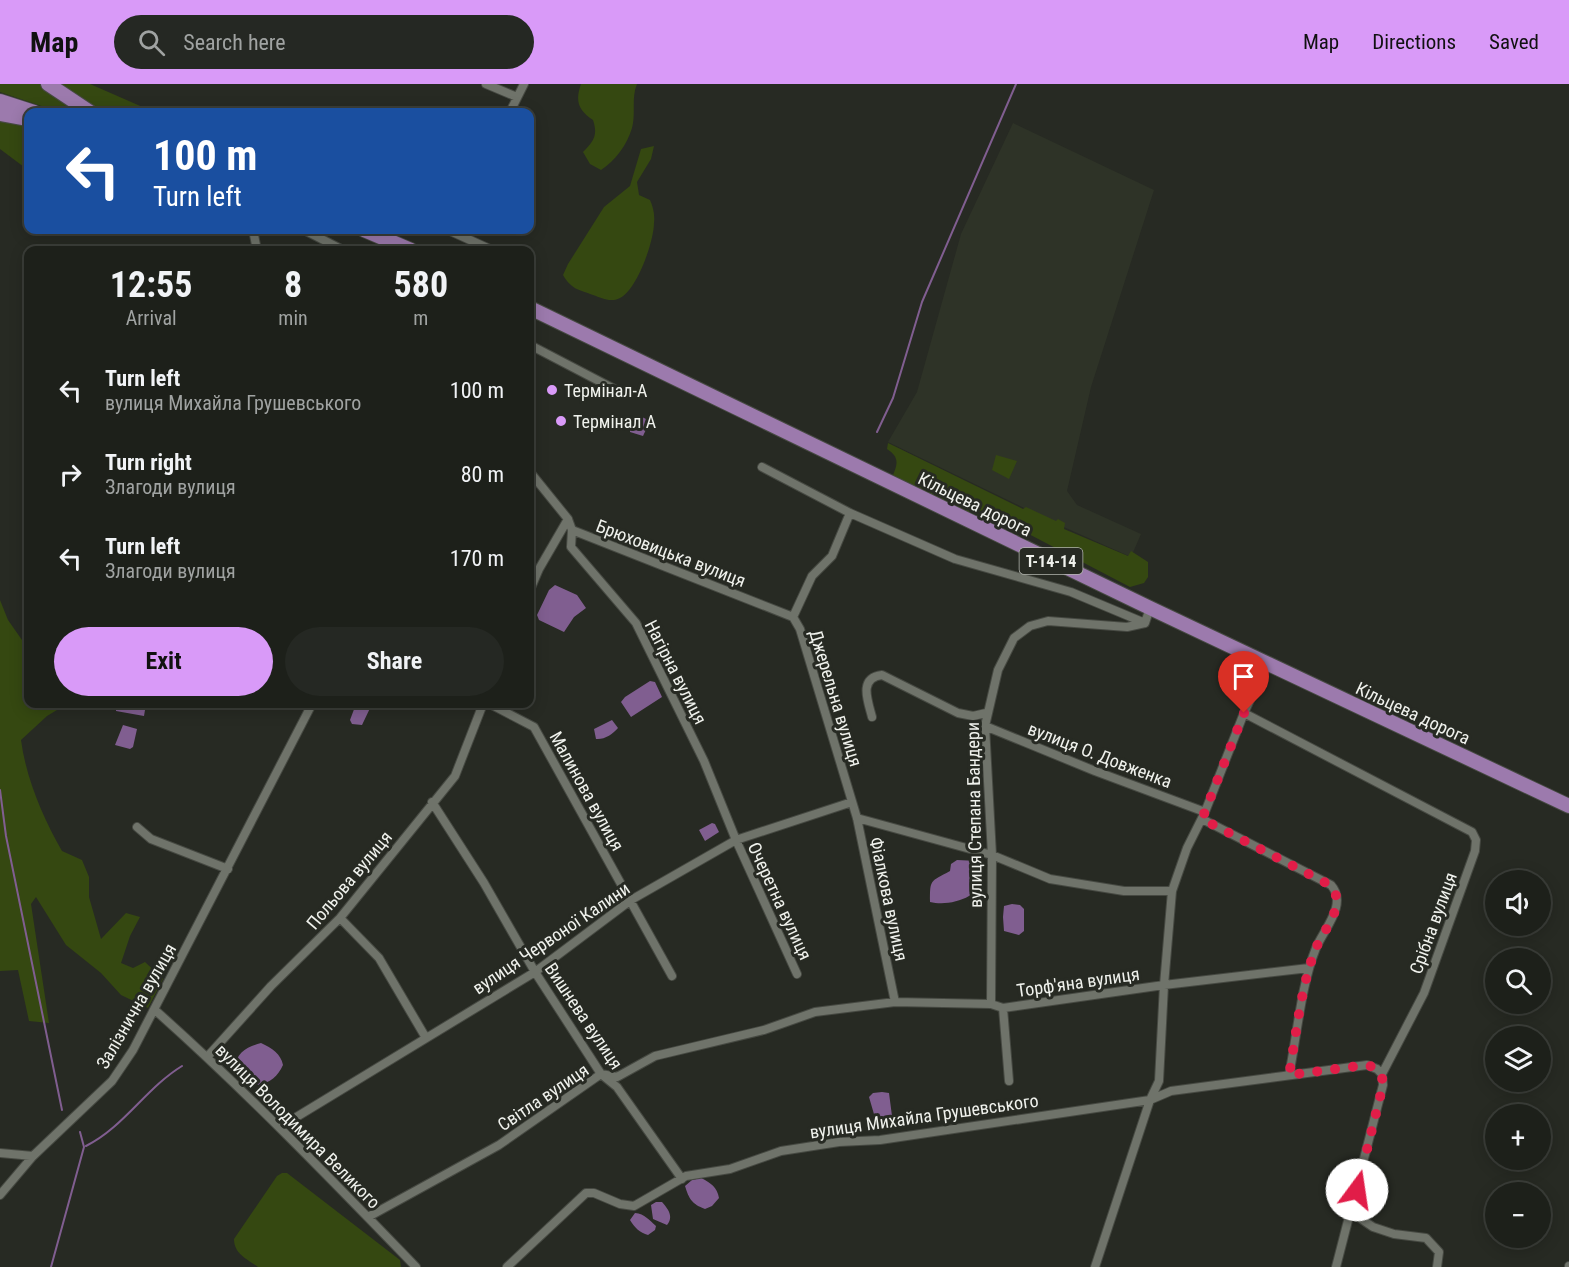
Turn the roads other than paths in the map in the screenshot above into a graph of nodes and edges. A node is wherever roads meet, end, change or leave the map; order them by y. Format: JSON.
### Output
{"nodes":[{"id":1,"x":48,"y":84,"type":"edge"},
{"id":2,"x":486,"y":84,"type":"edge"},
{"id":3,"x":524,"y":84,"type":"edge"},
{"id":4,"x":517,"y":98,"type":"junction"},
{"id":5,"x":0,"y":101,"type":"edge"},
{"id":6,"x":84,"y":108,"type":"edge"},
{"id":7,"x":512,"y":108,"type":"edge"},
{"id":8,"x":24,"y":109,"type":"edge"},
{"id":9,"x":0,"y":114,"type":"edge"},
{"id":10,"x":24,"y":118,"type":"edge"},
{"id":11,"x":312,"y":234,"type":"edge"},
{"id":12,"x":373,"y":234,"type":"edge"},
{"id":13,"x":459,"y":234,"type":"edge"},
{"id":14,"x":335,"y":246,"type":"edge"},
{"id":15,"x":402,"y":246,"type":"edge"},
{"id":16,"x":484,"y":246,"type":"edge"},
{"id":17,"x":534,"y":309,"type":"edge"},
{"id":18,"x":534,"y":347,"type":"edge"},
{"id":19,"x":622,"y":393,"type":"dead end"},
{"id":20,"x":762,"y":467,"type":"dead end"},
{"id":21,"x":534,"y":477,"type":"edge"},
{"id":22,"x":850,"y":513,"type":"junction"},
{"id":23,"x":568,"y":519,"type":"junction"},
{"id":24,"x":572,"y":530,"type":"junction"},
{"id":25,"x":534,"y":581,"type":"edge"},
{"id":26,"x":1150,"y":608,"type":"junction"},
{"id":27,"x":793,"y":617,"type":"junction"},
{"id":28,"x":1145,"y":623,"type":"junction"},
{"id":29,"x":1267,"y":664,"type":"junction"},
{"id":30,"x":310,"y":708,"type":"edge"},
{"id":31,"x":481,"y":708,"type":"edge"},
{"id":32,"x":498,"y":708,"type":"edge"},
{"id":33,"x":986,"y":713,"type":"junction"},
{"id":34,"x":1244,"y":713,"type":"junction"},
{"id":35,"x":872,"y":717,"type":"dead end"},
{"id":36,"x":984,"y":726,"type":"junction"},
{"id":37,"x":432,"y":802,"type":"junction"},
{"id":38,"x":852,"y":802,"type":"junction"},
{"id":39,"x":1569,"y":806,"type":"edge"},
{"id":40,"x":1203,"y":815,"type":"junction"},
{"id":41,"x":857,"y":818,"type":"junction"},
{"id":42,"x":137,"y":827,"type":"dead end"},
{"id":43,"x":736,"y":840,"type":"junction"},
{"id":44,"x":992,"y":855,"type":"junction"},
{"id":45,"x":228,"y":869,"type":"junction"},
{"id":46,"x":1173,"y":891,"type":"junction"},
{"id":47,"x":631,"y":900,"type":"junction"},
{"id":48,"x":340,"y":918,"type":"junction"},
{"id":49,"x":1309,"y":968,"type":"junction"},
{"id":50,"x":535,"y":972,"type":"junction"},
{"id":51,"x":797,"y":974,"type":"dead end"},
{"id":52,"x":672,"y":976,"type":"dead end"},
{"id":53,"x":1164,"y":985,"type":"junction"},
{"id":54,"x":895,"y":1002,"type":"junction"},
{"id":55,"x":991,"y":1004,"type":"junction"},
{"id":56,"x":1003,"y":1008,"type":"junction"},
{"id":57,"x":155,"y":1010,"type":"junction"},
{"id":58,"x":815,"y":1012,"type":"joint"},
{"id":59,"x":426,"y":1038,"type":"junction"},
{"id":60,"x":208,"y":1056,"type":"junction"},
{"id":61,"x":601,"y":1074,"type":"junction"},
{"id":62,"x":1382,"y":1074,"type":"junction"},
{"id":63,"x":1289,"y":1075,"type":"junction"},
{"id":64,"x":1009,"y":1081,"type":"dead end"},
{"id":65,"x":1150,"y":1100,"type":"junction"},
{"id":66,"x":280,"y":1127,"type":"junction"},
{"id":67,"x":0,"y":1153,"type":"edge"},
{"id":68,"x":33,"y":1156,"type":"junction"},
{"id":69,"x":682,"y":1179,"type":"junction"},
{"id":70,"x":0,"y":1195,"type":"edge"},
{"id":71,"x":1351,"y":1212,"type":"junction"},
{"id":72,"x":368,"y":1217,"type":"junction"},
{"id":73,"x":416,"y":1267,"type":"edge"},
{"id":74,"x":507,"y":1267,"type":"edge"},
{"id":75,"x":1095,"y":1267,"type":"edge"},
{"id":76,"x":1336,"y":1267,"type":"edge"},
{"id":77,"x":1437,"y":1267,"type":"edge"}],
"edges":[{"from":1,"to":6,"type":"highway"},
{"from":2,"to":4,"type":"street"},
{"from":3,"to":4,"type":"street"},
{"from":4,"to":7,"type":"street"},
{"from":5,"to":8,"type":"highway"},
{"from":9,"to":10,"type":"highway"},
{"from":11,"to":14,"type":"street"},
{"from":12,"to":15,"type":"highway"},
{"from":13,"to":16,"type":"street"},
{"from":17,"to":26,"type":"highway","name":"Кільцева дорога","number":"Т-14-14"},
{"from":18,"to":19,"type":"street"},
{"from":20,"to":22,"type":"street"},
{"from":21,"to":23,"type":"street","name":"Брюховицька вулиця"},
{"from":22,"to":27,"type":"street","name":"Джерельна вулиця"},
{"from":22,"to":28,"type":"street"},
{"from":23,"to":24,"type":"street","name":"Брюховицька вулиця"},
{"from":23,"to":25,"type":"street"},
{"from":24,"to":27,"type":"street","name":"Брюховицька вулиця"},
{"from":24,"to":43,"type":"street","name":"Нагірна вулиця"},
{"from":26,"to":28,"type":"street"},
{"from":26,"to":29,"type":"highway","name":"Кільцева дорога","number":"Т-14-14"},
{"from":27,"to":38,"type":"street","name":"Джерельна вулиця"},
{"from":28,"to":33,"type":"street","name":"вулиця Степана Бандери"},
{"from":29,"to":34,"type":"street"},
{"from":29,"to":39,"type":"highway","name":"Кільцева дорога","number":"Т-14-14"},
{"from":30,"to":45,"type":"street","name":"Залізнична вулиця"},
{"from":31,"to":37,"type":"street","name":"Польова вулиця"},
{"from":32,"to":47,"type":"street","name":"Малинова вулиця"},
{"from":33,"to":35,"type":"street"},
{"from":33,"to":36,"type":"street","name":"вулиця Степана Бандери"},
{"from":34,"to":40,"type":"street"},
{"from":34,"to":62,"type":"street","name":"Срібна вулиця"},
{"from":36,"to":40,"type":"street","name":"вулиця О. Довженка"},
{"from":36,"to":44,"type":"street","name":"вулиця Степана Бандери"},
{"from":37,"to":48,"type":"street","name":"Польова вулиця"},
{"from":37,"to":50,"type":"street","name":"Вишнева вулиця"},
{"from":38,"to":41,"type":"street","name":"Фіалкова вулиця"},
{"from":38,"to":43,"type":"street","name":"вулиця Червоної Калини"},
{"from":40,"to":46,"type":"street"},
{"from":40,"to":49,"type":"street","name":"вулиця О. Довженка"},
{"from":41,"to":44,"type":"street"},
{"from":41,"to":54,"type":"street","name":"Фіалкова вулиця"},
{"from":42,"to":45,"type":"street"},
{"from":43,"to":47,"type":"street","name":"вулиця Червоної Калини"},
{"from":43,"to":51,"type":"street","name":"Очеретна вулиця"},
{"from":44,"to":46,"type":"street"},
{"from":44,"to":55,"type":"street","name":"вулиця Степана Бандери"},
{"from":45,"to":57,"type":"street","name":"Залізнична вулиця"},
{"from":46,"to":53,"type":"street"},
{"from":47,"to":50,"type":"street","name":"вулиця Червоної Калини"},
{"from":47,"to":52,"type":"street","name":"Малинова вулиця"},
{"from":48,"to":59,"type":"street"},
{"from":48,"to":60,"type":"street","name":"Польова вулиця"},
{"from":49,"to":53,"type":"street","name":"Торф'яна вулиця"},
{"from":49,"to":63,"type":"street"},
{"from":50,"to":59,"type":"street","name":"вулиця Червоної Калини"},
{"from":50,"to":61,"type":"street","name":"Вишнева вулиця"},
{"from":53,"to":56,"type":"street","name":"Торф'яна вулиця"},
{"from":53,"to":65,"type":"street"},
{"from":54,"to":55,"type":"street","name":"Торф'яна вулиця"},
{"from":54,"to":58,"type":"street","name":"Торф'яна вулиця"},
{"from":55,"to":56,"type":"street","name":"Торф'яна вулиця"},
{"from":56,"to":64,"type":"street"},
{"from":57,"to":60,"type":"street","name":"вулиця Володимира Великого"},
{"from":57,"to":68,"type":"street","name":"Залізнична вулиця"},
{"from":58,"to":61,"type":"street","name":"Світла вулиця"},
{"from":59,"to":66,"type":"street","name":"вулиця Червоної Калини"},
{"from":60,"to":66,"type":"street","name":"вулиця Володимира Великого"},
{"from":61,"to":69,"type":"street","name":"Вишнева вулиця"},
{"from":61,"to":72,"type":"street","name":"Світла вулиця"},
{"from":62,"to":63,"type":"street","name":"вулиця Михайла Грушевського"},
{"from":62,"to":71,"type":"street","name":"Срібна вулиця"},
{"from":63,"to":65,"type":"street","name":"вулиця Михайла Грушевського"},
{"from":65,"to":69,"type":"street","name":"вулиця Михайла Грушевського"},
{"from":65,"to":75,"type":"street"},
{"from":66,"to":72,"type":"street","name":"вулиця Володимира Великого"},
{"from":67,"to":68,"type":"street"},
{"from":68,"to":70,"type":"street","name":"Залізнична вулиця"},
{"from":69,"to":74,"type":"street","name":"вулиця Михайла Грушевського"},
{"from":71,"to":76,"type":"street","name":"Срібна вулиця"},
{"from":71,"to":77,"type":"street"},
{"from":72,"to":73,"type":"street","name":"вулиця Володимира Великого"}]}
